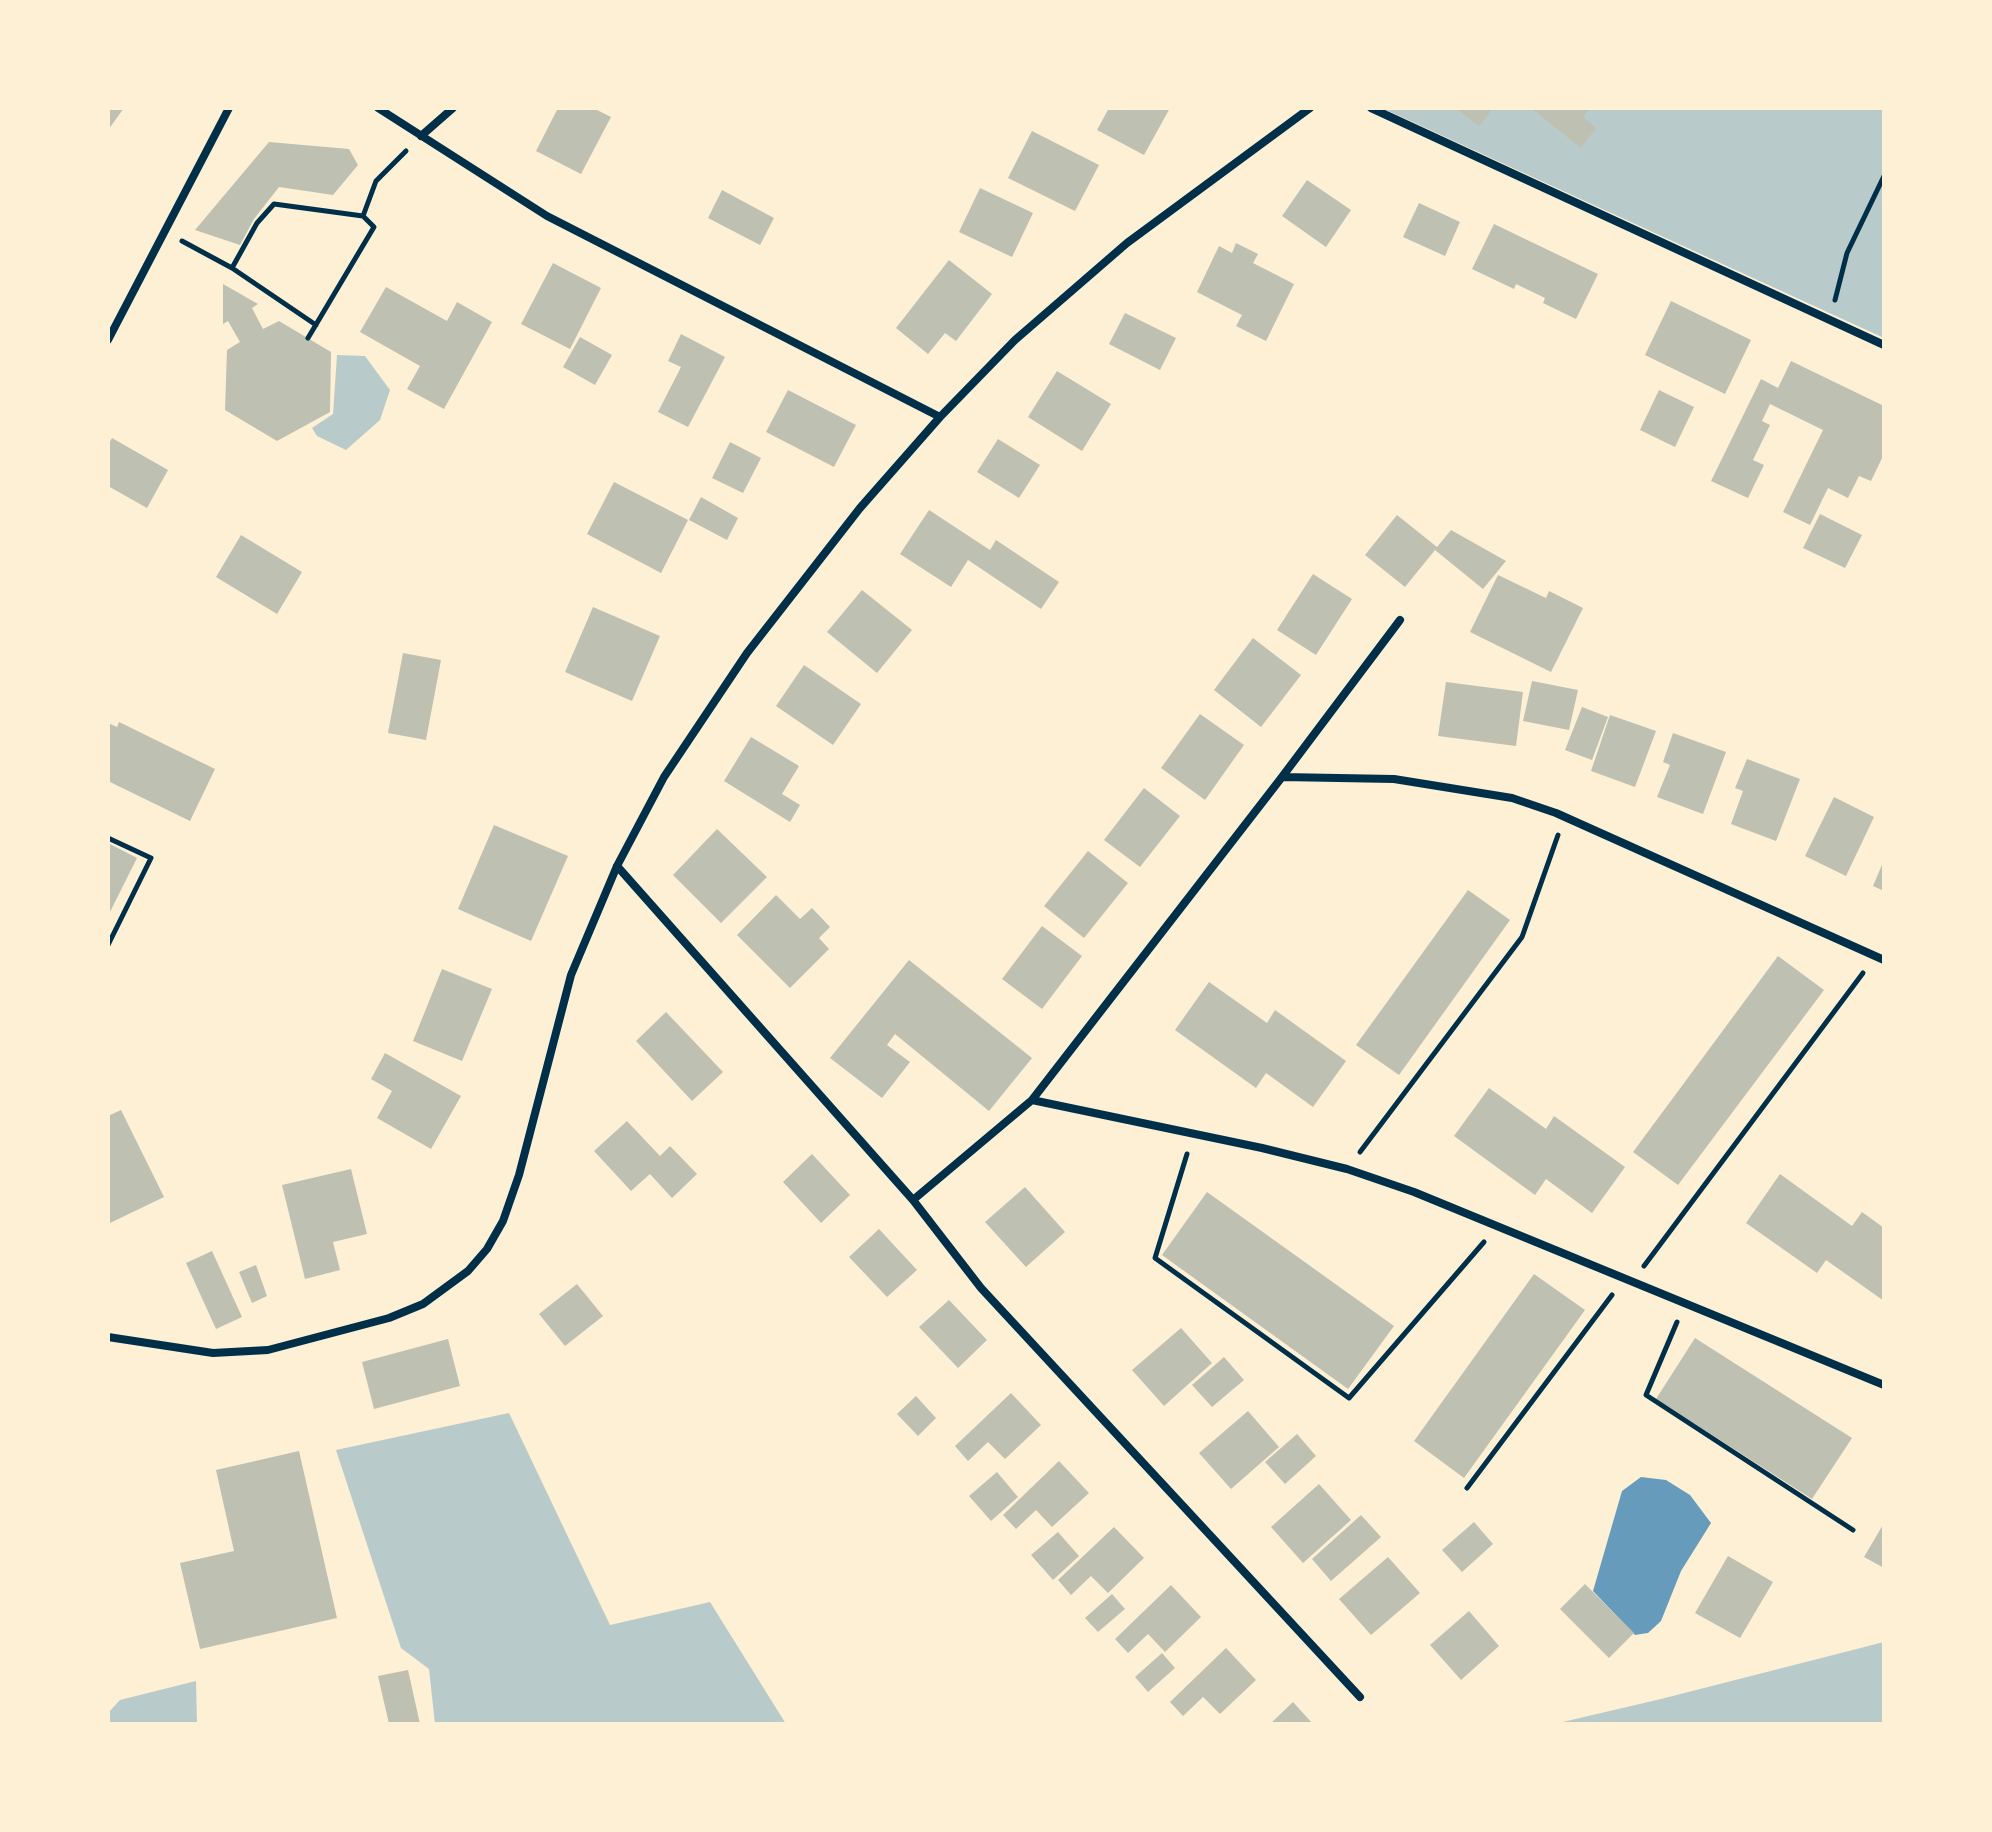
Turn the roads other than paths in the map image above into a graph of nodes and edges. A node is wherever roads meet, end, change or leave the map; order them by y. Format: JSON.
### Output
{"nodes":[{"id":1,"x":229,"y":108,"type":"edge"},
{"id":2,"x":378,"y":108,"type":"edge"},
{"id":3,"x":453,"y":108,"type":"edge"},
{"id":4,"x":1310,"y":108,"type":"edge"},
{"id":5,"x":1371,"y":108,"type":"edge"},
{"id":6,"x":421,"y":136,"type":"junction"},
{"id":7,"x":108,"y":340,"type":"edge"},
{"id":8,"x":1884,"y":345,"type":"edge"},
{"id":9,"x":940,"y":417,"type":"junction"},
{"id":10,"x":1400,"y":620,"type":"dead end"},
{"id":11,"x":1282,"y":777,"type":"junction"},
{"id":12,"x":617,"y":866,"type":"junction"},
{"id":13,"x":1880,"y":958,"type":"edge"},
{"id":14,"x":1032,"y":1100,"type":"junction"},
{"id":15,"x":913,"y":1200,"type":"junction"},
{"id":16,"x":108,"y":1337,"type":"edge"},
{"id":17,"x":1884,"y":1385,"type":"edge"},
{"id":18,"x":1360,"y":1697,"type":"dead end"}],
"edges":[{"from":1,"to":7,"type":"street"},
{"from":2,"to":6,"type":"street"},
{"from":3,"to":6,"type":"street"},
{"from":4,"to":9,"type":"street"},
{"from":5,"to":8,"type":"street"},
{"from":6,"to":9,"type":"street"},
{"from":9,"to":12,"type":"street"},
{"from":10,"to":11,"type":"street"},
{"from":11,"to":13,"type":"street"},
{"from":11,"to":14,"type":"street"},
{"from":12,"to":15,"type":"street"},
{"from":12,"to":16,"type":"street"},
{"from":14,"to":15,"type":"street"},
{"from":14,"to":17,"type":"street"},
{"from":15,"to":18,"type":"street"}]}
